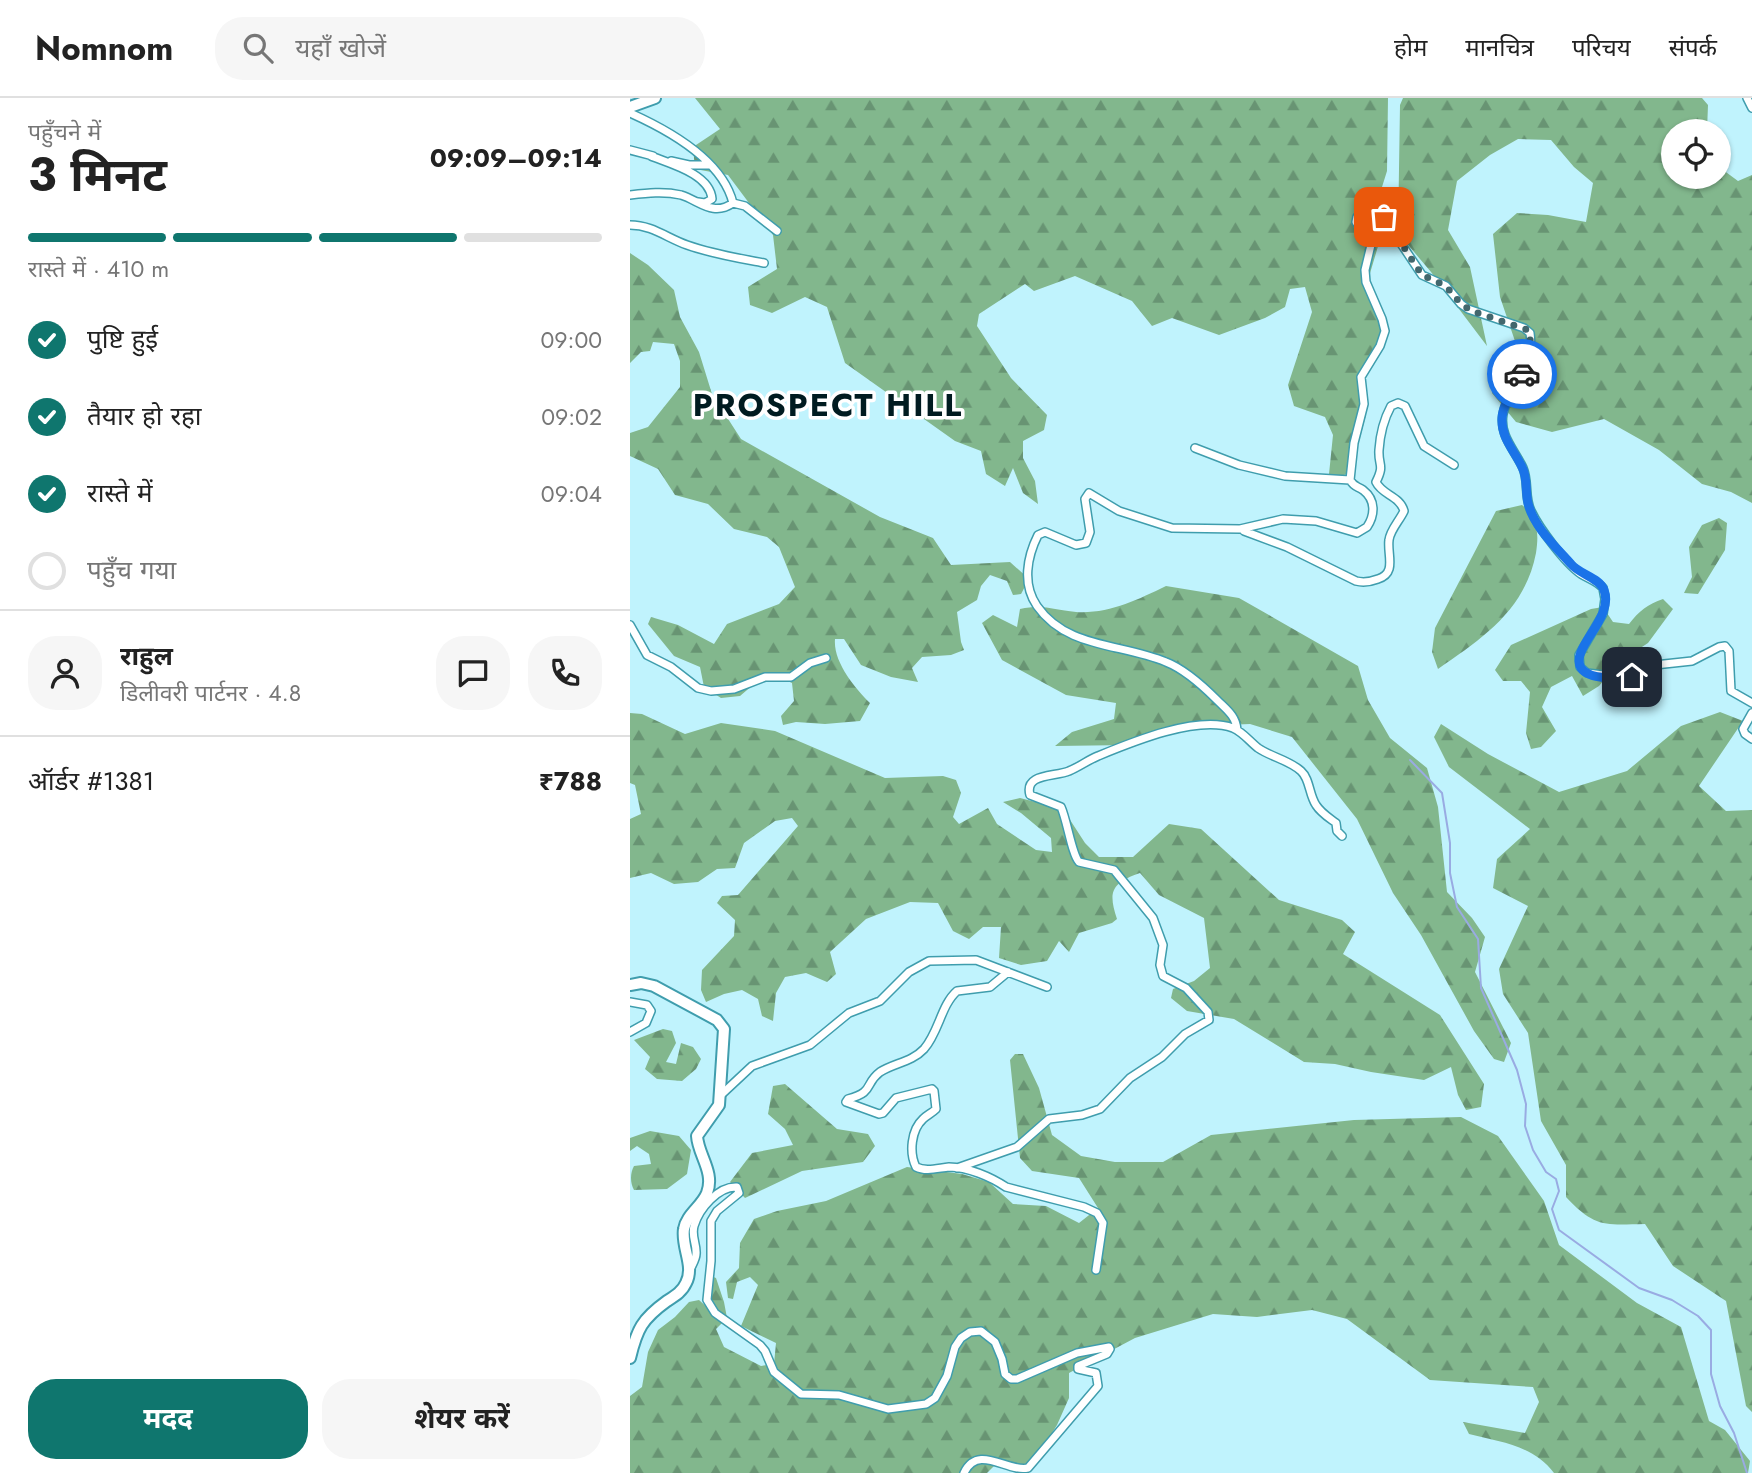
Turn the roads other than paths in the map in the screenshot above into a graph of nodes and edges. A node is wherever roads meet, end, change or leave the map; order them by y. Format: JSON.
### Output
{"nodes":[{"id":1,"x":654,"y":98,"type":"edge"},
{"id":2,"x":1747,"y":98,"type":"edge"},
{"id":3,"x":630,"y":107,"type":"edge"},
{"id":4,"x":1752,"y":108,"type":"edge"},
{"id":5,"x":630,"y":113,"type":"edge"},
{"id":6,"x":630,"y":150,"type":"edge"},
{"id":7,"x":651,"y":156,"type":"junction"},
{"id":8,"x":710,"y":165,"type":"junction"},
{"id":9,"x":630,"y":195,"type":"edge"},
{"id":10,"x":691,"y":200,"type":"junction"},
{"id":11,"x":733,"y":203,"type":"junction"},
{"id":12,"x":630,"y":225,"type":"edge"},
{"id":13,"x":777,"y":231,"type":"dead end"},
{"id":14,"x":764,"y":263,"type":"dead end"},
{"id":15,"x":1195,"y":448,"type":"dead end"},
{"id":16,"x":1454,"y":465,"type":"dead end"},
{"id":17,"x":1350,"y":480,"type":"junction"},
{"id":18,"x":1240,"y":529,"type":"junction"},
{"id":19,"x":630,"y":625,"type":"edge"},
{"id":20,"x":826,"y":658,"type":"dead end"},
{"id":21,"x":1752,"y":703,"type":"edge"},
{"id":22,"x":1752,"y":713,"type":"edge"},
{"id":23,"x":1237,"y":730,"type":"junction"},
{"id":24,"x":1752,"y":739,"type":"edge"},
{"id":25,"x":1342,"y":836,"type":"dead end"},
{"id":26,"x":1008,"y":972,"type":"junction"},
{"id":27,"x":630,"y":985,"type":"edge"},
{"id":28,"x":1047,"y":987,"type":"dead end"},
{"id":29,"x":630,"y":1002,"type":"edge"},
{"id":30,"x":630,"y":1032,"type":"edge"},
{"id":31,"x":722,"y":1094,"type":"junction"},
{"id":32,"x":957,"y":1168,"type":"junction"},
{"id":33,"x":690,"y":1270,"type":"junction"},
{"id":34,"x":1096,"y":1270,"type":"dead end"},
{"id":35,"x":630,"y":1358,"type":"edge"},
{"id":36,"x":964,"y":1473,"type":"edge"}],
"edges":[{"from":1,"to":3,"type":"highway"},
{"from":2,"to":4,"type":"street"},
{"from":5,"to":8,"type":"street"},
{"from":6,"to":7,"type":"street"},
{"from":7,"to":8,"type":"street"},
{"from":7,"to":10,"type":"street"},
{"from":8,"to":11,"type":"street"},
{"from":9,"to":10,"type":"street"},
{"from":10,"to":11,"type":"street"},
{"from":11,"to":13,"type":"street"},
{"from":12,"to":14,"type":"street"},
{"from":15,"to":17,"type":"street"},
{"from":16,"to":18,"type":"street"},
{"from":17,"to":18,"type":"street"},
{"from":17,"to":21,"type":"street"},
{"from":18,"to":23,"type":"street"},
{"from":19,"to":20,"type":"street"},
{"from":22,"to":24,"type":"street"},
{"from":23,"to":25,"type":"street"},
{"from":23,"to":32,"type":"street"},
{"from":26,"to":28,"type":"street"},
{"from":26,"to":31,"type":"street"},
{"from":26,"to":32,"type":"street"},
{"from":27,"to":31,"type":"highway"},
{"from":29,"to":30,"type":"street"},
{"from":31,"to":33,"type":"highway"},
{"from":32,"to":34,"type":"street"},
{"from":33,"to":35,"type":"highway"},
{"from":33,"to":36,"type":"street"}]}
